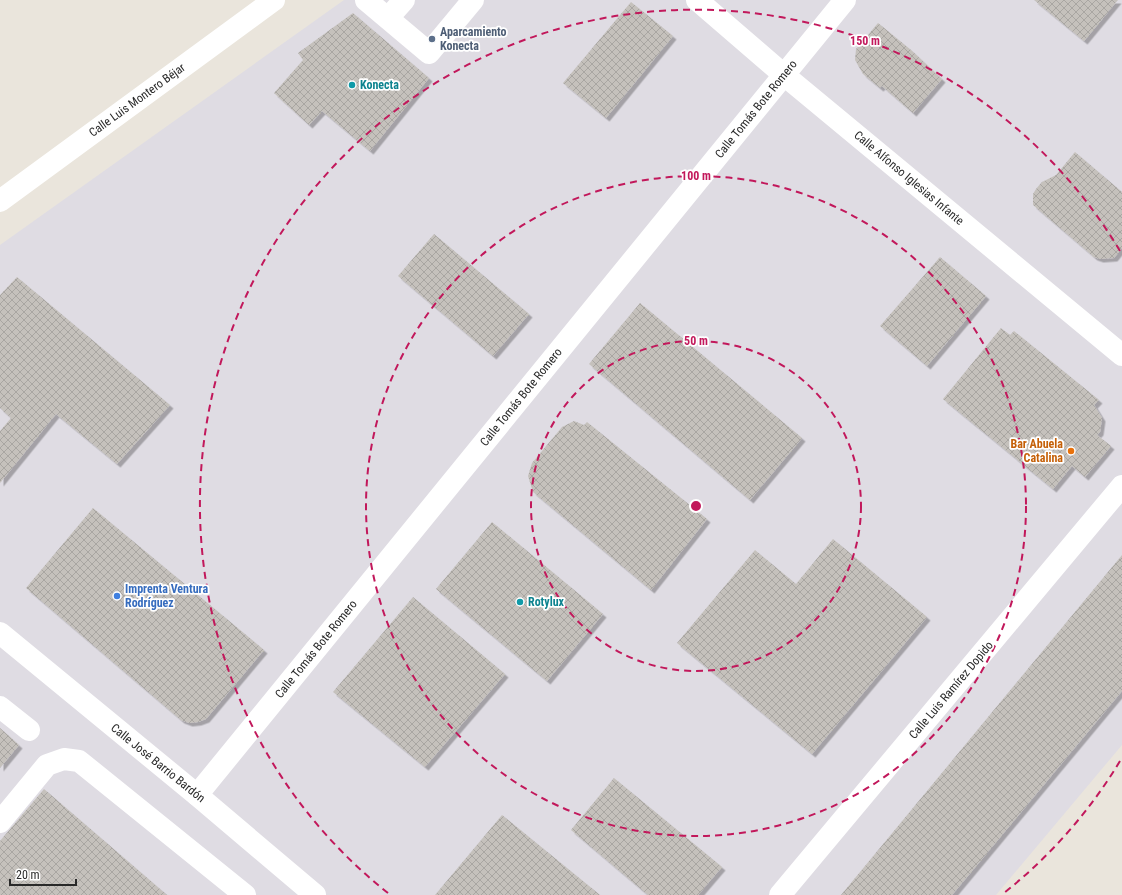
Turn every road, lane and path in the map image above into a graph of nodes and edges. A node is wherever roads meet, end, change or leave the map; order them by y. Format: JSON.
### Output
{"nodes":[{"id":1,"x":274,"y":0,"type":"edge"},
{"id":2,"x":366,"y":0,"type":"edge"},
{"id":3,"x":404,"y":0,"type":"edge"},
{"id":4,"x":473,"y":0,"type":"edge"},
{"id":5,"x":697,"y":0,"type":"edge"},
{"id":6,"x":845,"y":0,"type":"edge"},
{"id":7,"x":388,"y":18,"type":"junction"},
{"id":8,"x":784,"y":75,"type":"junction"},
{"id":9,"x":0,"y":200,"type":"edge"},
{"id":10,"x":1122,"y":355,"type":"edge"},
{"id":11,"x":1122,"y":486,"type":"edge"},
{"id":12,"x":0,"y":633,"type":"edge"},
{"id":13,"x":0,"y":706,"type":"edge"},
{"id":14,"x":29,"y":730,"type":"dead end"},
{"id":15,"x":197,"y":795,"type":"junction"},
{"id":16,"x":0,"y":822,"type":"edge"},
{"id":17,"x":245,"y":895,"type":"edge"},
{"id":18,"x":315,"y":895,"type":"edge"},
{"id":19,"x":780,"y":895,"type":"edge"}],
"edges":[{"from":1,"to":9,"type":"street","name":"Calle Luis Montero Béjar"},
{"from":2,"to":7,"type":"street"},
{"from":3,"to":7,"type":"street"},
{"from":4,"to":7,"type":"street"},
{"from":5,"to":8,"type":"street","name":"Calle Alfonso Iglesias Infante"},
{"from":6,"to":8,"type":"street","name":"Calle Tomás Bote Romero"},
{"from":8,"to":10,"type":"street","name":"Calle Alfonso Iglesias Infante"},
{"from":8,"to":15,"type":"street","name":"Calle Tomás Bote Romero"},
{"from":11,"to":19,"type":"street","name":"Calle Luis Ramírez Dopido"},
{"from":12,"to":15,"type":"street","name":"Calle José Barrio Bardón"},
{"from":13,"to":14,"type":"street"},
{"from":15,"to":18,"type":"street","name":"Calle José Barrio Bardón"},
{"from":16,"to":17,"type":"street"}]}
